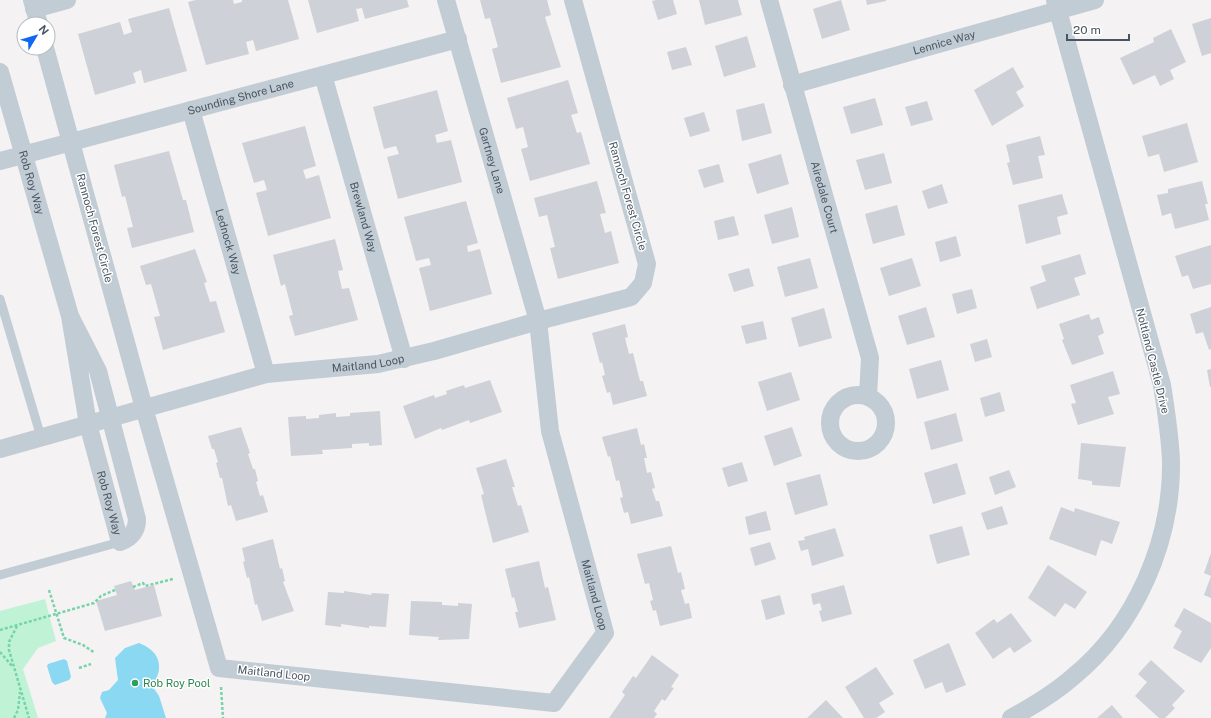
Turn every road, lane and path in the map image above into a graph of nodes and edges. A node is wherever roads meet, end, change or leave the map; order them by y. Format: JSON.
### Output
{"nodes":[{"id":1,"x":67,"y":0,"type":"edge"},
{"id":2,"x":446,"y":0,"type":"edge"},
{"id":3,"x":573,"y":0,"type":"edge"},
{"id":4,"x":768,"y":0,"type":"edge"},
{"id":5,"x":1095,"y":0,"type":"edge"},
{"id":6,"x":1056,"y":5,"type":"edge"},
{"id":7,"x":35,"y":11,"type":"edge"},
{"id":8,"x":458,"y":40,"type":"junction"},
{"id":9,"x":47,"y":56,"type":"edge"},
{"id":10,"x":0,"y":72,"type":"edge"},
{"id":11,"x":323,"y":75,"type":"junction"},
{"id":12,"x":792,"y":85,"type":"junction"},
{"id":13,"x":191,"y":110,"type":"junction"},
{"id":14,"x":71,"y":141,"type":"junction"},
{"id":15,"x":24,"y":154,"type":"junction"},
{"id":16,"x":0,"y":161,"type":"edge"},
{"id":17,"x":0,"y":299,"type":"edge"},
{"id":18,"x":70,"y":316,"type":"junction"},
{"id":19,"x":538,"y":321,"type":"junction"},
{"id":20,"x":404,"y":359,"type":"junction"},
{"id":21,"x":266,"y":374,"type":"junction"},
{"id":22,"x":868,"y":396,"type":"dead end"},
{"id":23,"x":144,"y":408,"type":"junction"},
{"id":24,"x":110,"y":418,"type":"junction"},
{"id":25,"x":88,"y":424,"type":"junction"},
{"id":26,"x":41,"y":437,"type":"junction"},
{"id":27,"x":0,"y":448,"type":"edge"},
{"id":28,"x":120,"y":542,"type":"junction"},
{"id":29,"x":192,"y":574,"type":"junction"},
{"id":30,"x":0,"y":575,"type":"edge"},
{"id":31,"x":133,"y":587,"type":"dead end"},
{"id":32,"x":49,"y":590,"type":"dead end"},
{"id":33,"x":115,"y":590,"type":"dead end"},
{"id":34,"x":56,"y":614,"type":"junction"},
{"id":35,"x":17,"y":625,"type":"junction"},
{"id":36,"x":0,"y":630,"type":"edge"},
{"id":37,"x":0,"y":652,"type":"edge"},
{"id":38,"x":95,"y":653,"type":"dead end"},
{"id":39,"x":91,"y":664,"type":"dead end"},
{"id":40,"x":80,"y":668,"type":"dead end"},
{"id":41,"x":219,"y":668,"type":"junction"},
{"id":42,"x":14,"y":672,"type":"junction"},
{"id":43,"x":20,"y":687,"type":"junction"},
{"id":44,"x":14,"y":718,"type":"edge"},
{"id":45,"x":29,"y":718,"type":"edge"},
{"id":46,"x":223,"y":718,"type":"edge"},
{"id":47,"x":1011,"y":718,"type":"edge"}],
"edges":[{"from":1,"to":7,"type":"street"},
{"from":2,"to":8,"type":"street","name":"Gartney Lane"},
{"from":3,"to":19,"type":"street","name":"Rannoch Forest Circle"},
{"from":4,"to":12,"type":"street","name":"Airedale Court"},
{"from":5,"to":6,"type":"street","name":"Lennice Way"},
{"from":6,"to":12,"type":"street","name":"Lennice Way"},
{"from":6,"to":47,"type":"street","name":"Noltland Castle Drive"},
{"from":8,"to":11,"type":"street","name":"Sounding Shore Lane"},
{"from":8,"to":19,"type":"street","name":"Gartney Lane"},
{"from":9,"to":14,"type":"street","name":"Rannoch Forest Circle"},
{"from":10,"to":15,"type":"street","name":"Rob Roy Way"},
{"from":11,"to":13,"type":"street","name":"Sounding Shore Lane"},
{"from":11,"to":20,"type":"street","name":"Brewland Way"},
{"from":12,"to":22,"type":"street","name":"Airedale Court"},
{"from":13,"to":14,"type":"street","name":"Sounding Shore Lane"},
{"from":13,"to":21,"type":"street","name":"Lednock Way"},
{"from":14,"to":15,"type":"street","name":"Sounding Shore Lane"},
{"from":14,"to":23,"type":"street","name":"Rannoch Forest Circle"},
{"from":15,"to":16,"type":"street","name":"Sounding Shore Lane"},
{"from":15,"to":18,"type":"street","name":"Rob Roy Way"},
{"from":17,"to":26,"type":"lane"},
{"from":18,"to":24,"type":"street","name":"Rob Roy Way"},
{"from":18,"to":25,"type":"street","name":"Rob Roy Way"},
{"from":19,"to":20,"type":"street","name":"Maitland Loop"},
{"from":19,"to":41,"type":"street","name":"Maitland Loop"},
{"from":20,"to":21,"type":"street","name":"Maitland Loop"},
{"from":21,"to":23,"type":"street","name":"Maitland Loop"},
{"from":23,"to":24,"type":"street","name":"Maitland Loop"},
{"from":23,"to":29,"type":"street"},
{"from":24,"to":25,"type":"street","name":"Maitland Loop"},
{"from":24,"to":28,"type":"street","name":"Rob Roy Way"},
{"from":25,"to":26,"type":"street","name":"Maitland Loop"},
{"from":25,"to":28,"type":"street","name":"Rob Roy Way"},
{"from":26,"to":27,"type":"street","name":"Maitland Loop"},
{"from":28,"to":30,"type":"lane"},
{"from":29,"to":31,"type":"path"},
{"from":29,"to":41,"type":"street"},
{"from":32,"to":34,"type":"path"},
{"from":33,"to":34,"type":"path"},
{"from":34,"to":35,"type":"path"},
{"from":34,"to":38,"type":"path"},
{"from":35,"to":36,"type":"path"},
{"from":35,"to":42,"type":"path"},
{"from":37,"to":42,"type":"path"},
{"from":39,"to":40,"type":"path"},
{"from":41,"to":46,"type":"path"},
{"from":42,"to":43,"type":"path"},
{"from":43,"to":44,"type":"path"},
{"from":43,"to":45,"type":"path"}]}
